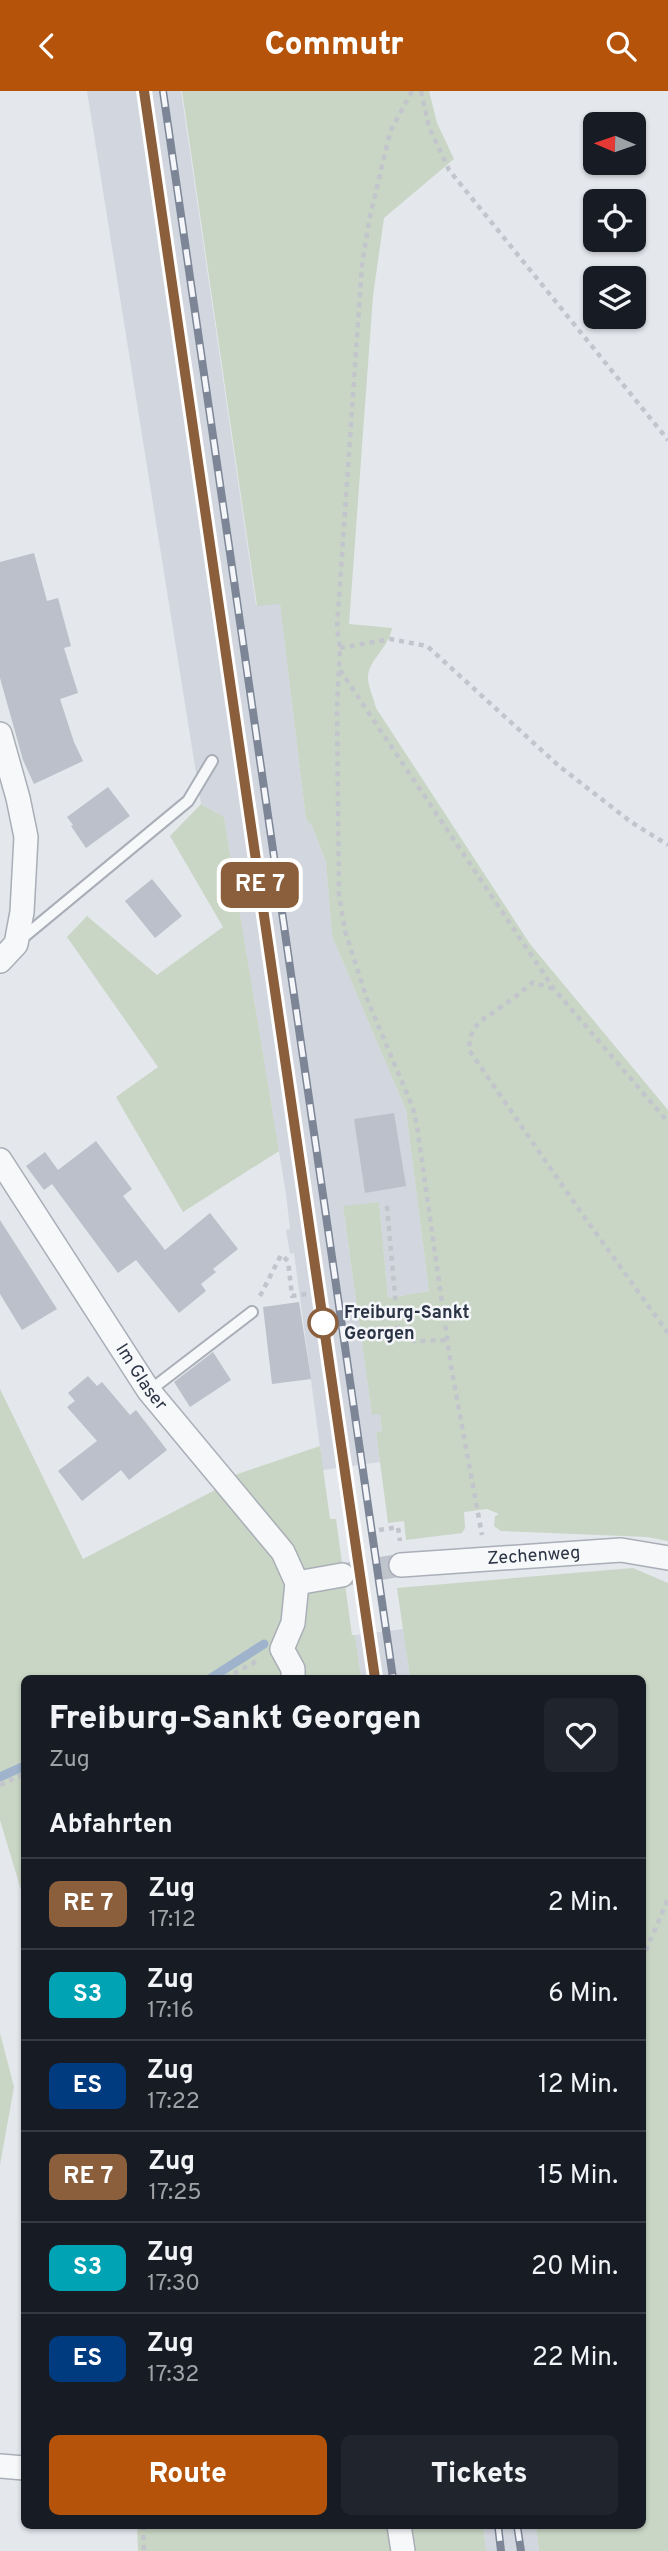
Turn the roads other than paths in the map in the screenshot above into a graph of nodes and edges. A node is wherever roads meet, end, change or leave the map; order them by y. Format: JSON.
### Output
{"nodes":[{"id":1,"x":0,"y":734,"type":"edge"},
{"id":2,"x":212,"y":761,"type":"dead end"},
{"id":3,"x":8,"y":953,"type":"edge"},
{"id":4,"x":0,"y":1160,"type":"edge"},
{"id":5,"x":252,"y":1312,"type":"road end"},
{"id":6,"x":149,"y":1391,"type":"junction"},
{"id":7,"x":668,"y":1558,"type":"edge"},
{"id":8,"x":401,"y":1565,"type":"tunnel mouth"},
{"id":9,"x":342,"y":1575,"type":"tunnel mouth"},
{"id":10,"x":297,"y":1583,"type":"junction"},
{"id":11,"x":293,"y":1675,"type":"edge"},
{"id":12,"x":0,"y":2466,"type":"edge"},
{"id":13,"x":21,"y":2468,"type":"edge"},
{"id":14,"x":399,"y":2529,"type":"edge"},
{"id":15,"x":403,"y":2551,"type":"edge"}],
"edges":[{"from":1,"to":3,"type":"street"},
{"from":2,"to":3,"type":"lane"},
{"from":4,"to":6,"type":"street","name":"Im Glaser"},
{"from":5,"to":6,"type":"lane"},
{"from":6,"to":10,"type":"street","name":"Im Glaser"},
{"from":7,"to":8,"type":"street","name":"Zechenweg"},
{"from":9,"to":10,"type":"street"},
{"from":10,"to":11,"type":"street"},
{"from":12,"to":13,"type":"street"},
{"from":14,"to":15,"type":"street"}]}
